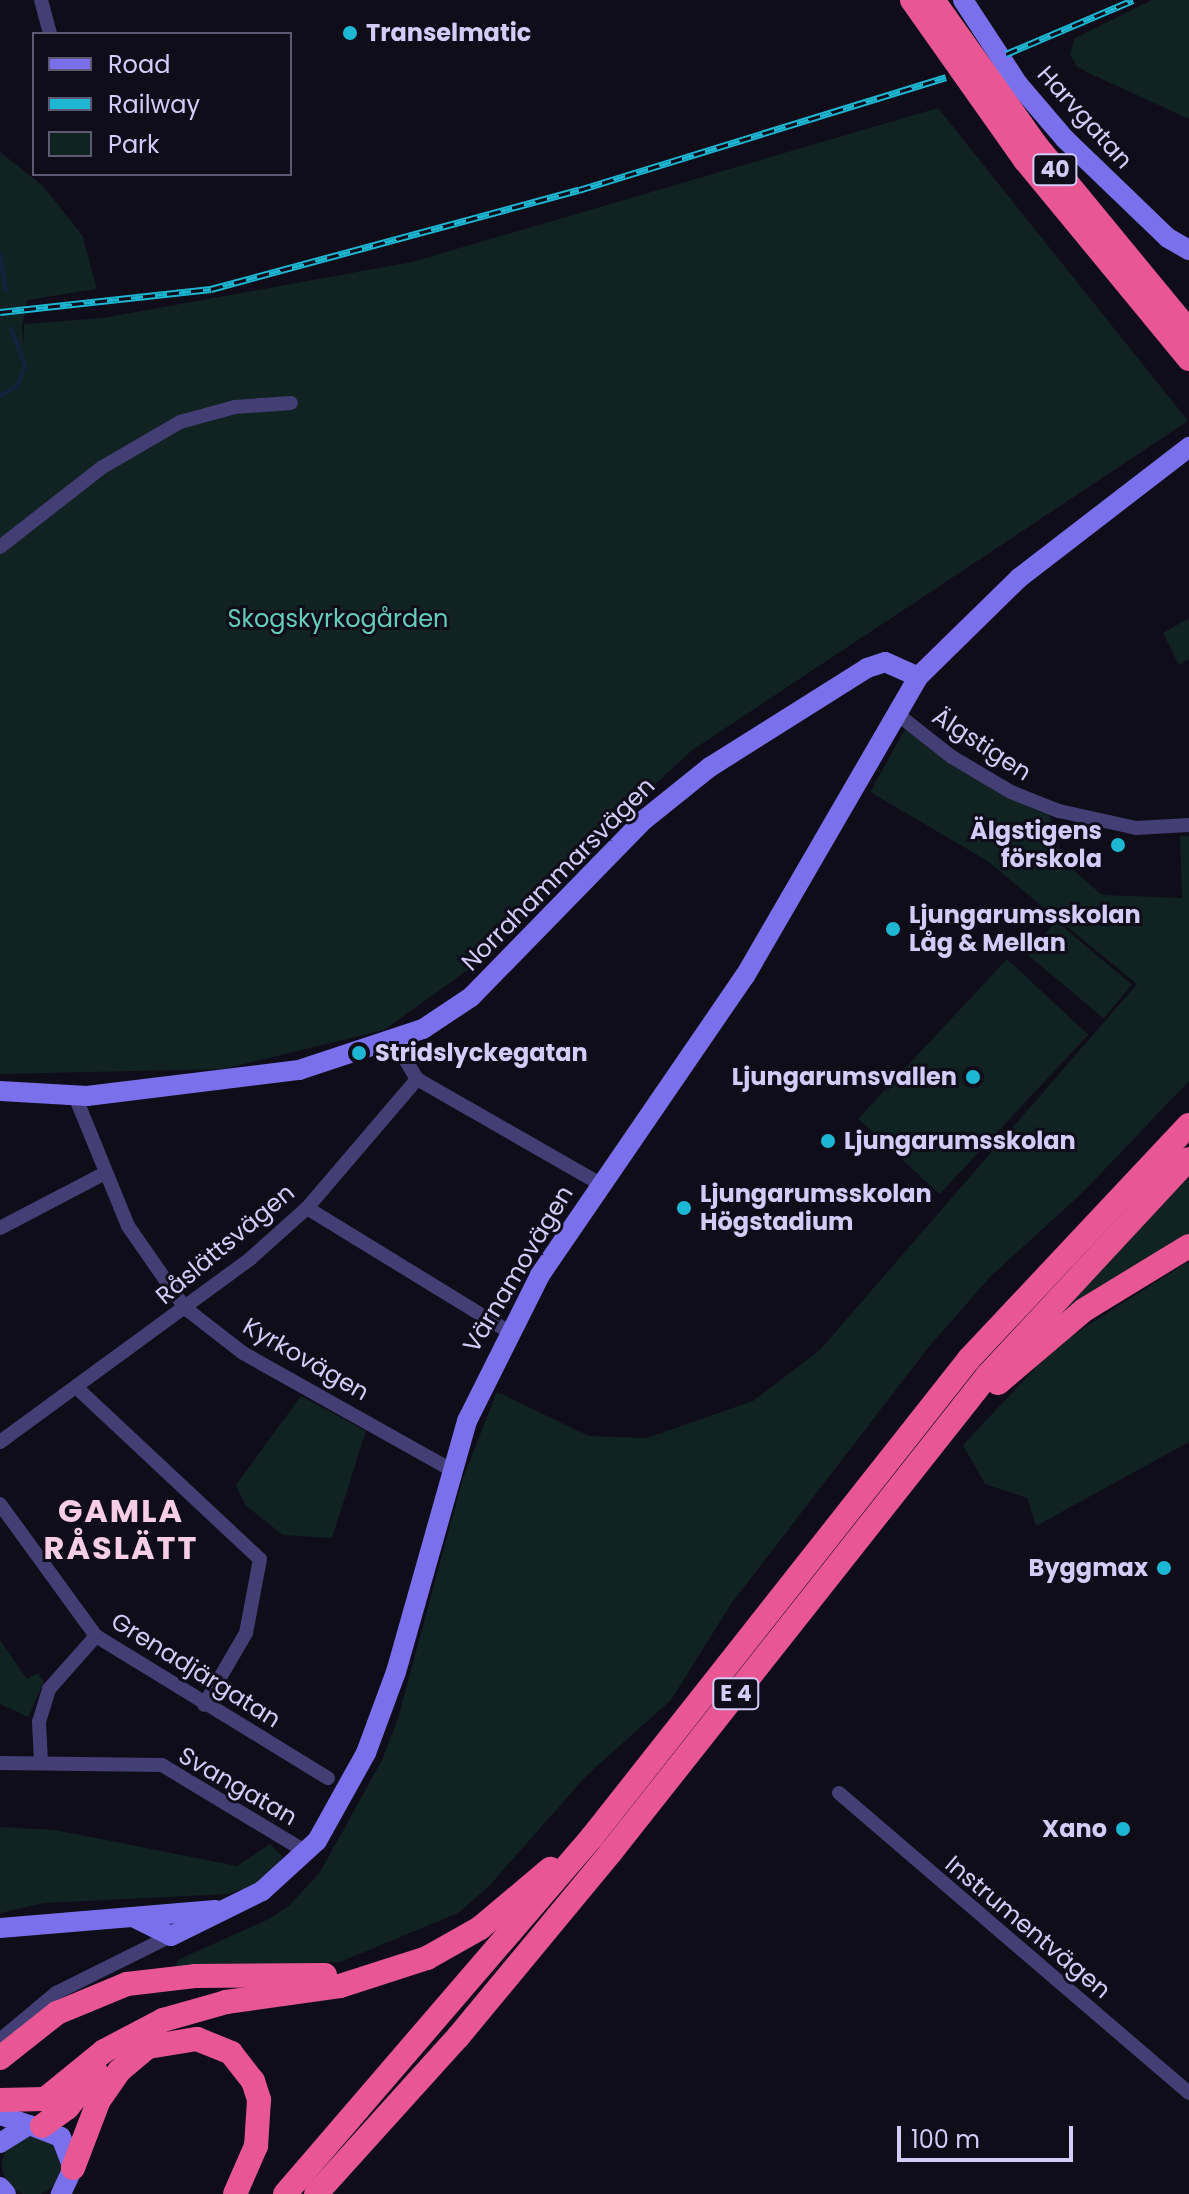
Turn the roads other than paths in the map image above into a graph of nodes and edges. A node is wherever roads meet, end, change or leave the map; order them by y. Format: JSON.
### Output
{"nodes":[{"id":1,"x":41,"y":0,"type":"edge"},
{"id":2,"x":912,"y":0,"type":"edge"},
{"id":3,"x":933,"y":0,"type":"edge"},
{"id":4,"x":963,"y":0,"type":"edge"},
{"id":5,"x":49,"y":32,"type":"edge"},
{"id":6,"x":1189,"y":250,"type":"edge"},
{"id":7,"x":1189,"y":331,"type":"edge"},
{"id":8,"x":1189,"y":359,"type":"edge"},
{"id":9,"x":291,"y":403,"type":"dead end"},
{"id":10,"x":1189,"y":447,"type":"edge"},
{"id":11,"x":0,"y":547,"type":"edge"},
{"id":12,"x":918,"y":677,"type":"junction"},
{"id":13,"x":896,"y":713,"type":"junction"},
{"id":14,"x":1189,"y":825,"type":"edge"},
{"id":15,"x":394,"y":1041,"type":"junction"},
{"id":16,"x":417,"y":1079,"type":"junction"},
{"id":17,"x":0,"y":1091,"type":"edge"},
{"id":18,"x":75,"y":1096,"type":"junction"},
{"id":19,"x":1189,"y":1113,"type":"edge"},
{"id":20,"x":1189,"y":1125,"type":"edge"},
{"id":21,"x":1189,"y":1159,"type":"edge"},
{"id":22,"x":105,"y":1173,"type":"junction"},
{"id":23,"x":600,"y":1184,"type":"junction"},
{"id":24,"x":1110,"y":1205,"type":"junction"},
{"id":25,"x":307,"y":1208,"type":"junction"},
{"id":26,"x":0,"y":1228,"type":"edge"},
{"id":27,"x":1189,"y":1246,"type":"edge"},
{"id":28,"x":185,"y":1308,"type":"junction"},
{"id":29,"x":508,"y":1331,"type":"junction"},
{"id":30,"x":77,"y":1388,"type":"junction"},
{"id":31,"x":0,"y":1442,"type":"edge"},
{"id":32,"x":932,"y":1444,"type":"junction"},
{"id":33,"x":450,"y":1469,"type":"junction"},
{"id":34,"x":0,"y":1504,"type":"edge"},
{"id":35,"x":96,"y":1636,"type":"junction"},
{"id":36,"x":204,"y":1705,"type":"junction"},
{"id":37,"x":41,"y":1761,"type":"junction"},
{"id":38,"x":0,"y":1763,"type":"edge"},
{"id":39,"x":328,"y":1778,"type":"dead end"},
{"id":40,"x":839,"y":1793,"type":"dead end"},
{"id":41,"x":621,"y":1801,"type":"junction"},
{"id":42,"x":308,"y":1853,"type":"junction"},
{"id":43,"x":233,"y":1907,"type":"junction"},
{"id":44,"x":135,"y":1918,"type":"junction"},
{"id":45,"x":0,"y":1928,"type":"edge"},
{"id":46,"x":171,"y":1936,"type":"junction"},
{"id":47,"x":379,"y":1974,"type":"junction"},
{"id":48,"x":123,"y":2039,"type":"junction"},
{"id":49,"x":0,"y":2040,"type":"edge"},
{"id":50,"x":0,"y":2058,"type":"edge"},
{"id":51,"x":1189,"y":2093,"type":"edge"},
{"id":52,"x":0,"y":2100,"type":"edge"},
{"id":53,"x":0,"y":2115,"type":"edge"},
{"id":54,"x":35,"y":2126,"type":"junction"},
{"id":55,"x":0,"y":2143,"type":"edge"},
{"id":56,"x":73,"y":2170,"type":"junction"},
{"id":57,"x":0,"y":2187,"type":"edge"},
{"id":58,"x":6,"y":2194,"type":"edge"},
{"id":59,"x":61,"y":2194,"type":"edge"},
{"id":60,"x":80,"y":2194,"type":"edge"},
{"id":61,"x":235,"y":2194,"type":"edge"},
{"id":62,"x":285,"y":2194,"type":"edge"},
{"id":63,"x":316,"y":2194,"type":"edge"}],
"edges":[{"from":1,"to":5,"type":"street"},
{"from":2,"to":8,"type":"highway","number":"40"},
{"from":3,"to":7,"type":"highway","number":"40"},
{"from":4,"to":6,"type":"street","name":"Harvgatan"},
{"from":9,"to":11,"type":"street"},
{"from":10,"to":12,"type":"street"},
{"from":12,"to":13,"type":"street","name":"Värnamovägen"},
{"from":12,"to":15,"type":"street","name":"Norrahammarsvägen"},
{"from":13,"to":14,"type":"street","name":"Älgstigen"},
{"from":13,"to":23,"type":"street","name":"Värnamovägen"},
{"from":15,"to":16,"type":"street"},
{"from":15,"to":18,"type":"street","name":"Norrahammarsvägen"},
{"from":16,"to":23,"type":"street"},
{"from":16,"to":25,"type":"street","name":"Råslättsvägen"},
{"from":17,"to":18,"type":"street","name":"Norrahammarsvägen"},
{"from":18,"to":22,"type":"street","name":"Kyrkovägen"},
{"from":19,"to":24,"type":"highway"},
{"from":20,"to":24,"type":"highway","number":"E 4"},
{"from":21,"to":32,"type":"highway"},
{"from":22,"to":26,"type":"street"},
{"from":22,"to":28,"type":"street","name":"Kyrkovägen"},
{"from":23,"to":29,"type":"street","name":"Värnamovägen"},
{"from":24,"to":41,"type":"highway","number":"E 4"},
{"from":25,"to":28,"type":"street","name":"Råslättsvägen"},
{"from":25,"to":29,"type":"street"},
{"from":27,"to":32,"type":"highway","number":"E 4"},
{"from":28,"to":30,"type":"street","name":"Råslättsvägen"},
{"from":28,"to":33,"type":"street","name":"Kyrkovägen"},
{"from":29,"to":33,"type":"street","name":"Värnamovägen"},
{"from":30,"to":31,"type":"street","name":"Råslättsvägen"},
{"from":30,"to":36,"type":"street"},
{"from":32,"to":63,"type":"highway","number":"E 4"},
{"from":33,"to":42,"type":"street","name":"Värnamovägen"},
{"from":34,"to":35,"type":"street","name":"Grenadjärgatan"},
{"from":35,"to":36,"type":"street","name":"Grenadjärgatan"},
{"from":35,"to":37,"type":"street"},
{"from":36,"to":39,"type":"street","name":"Grenadjärgatan"},
{"from":37,"to":38,"type":"street","name":"Svangatan"},
{"from":37,"to":42,"type":"street","name":"Svangatan"},
{"from":40,"to":51,"type":"street","name":"Instrumentvägen"},
{"from":41,"to":47,"type":"highway"},
{"from":41,"to":62,"type":"highway","number":"E 4"},
{"from":42,"to":43,"type":"street","name":"Värnamovägen"},
{"from":43,"to":44,"type":"street","name":"Värnamovägen"},
{"from":43,"to":46,"type":"street","name":"Värnamovägen"},
{"from":44,"to":45,"type":"street","name":"Värnamovägen"},
{"from":44,"to":46,"type":"street","name":"Värnamovägen"},
{"from":46,"to":49,"type":"street"},
{"from":47,"to":48,"type":"highway"},
{"from":47,"to":50,"type":"highway"},
{"from":48,"to":52,"type":"highway"},
{"from":48,"to":54,"type":"highway"},
{"from":53,"to":54,"type":"street"},
{"from":54,"to":55,"type":"street"},
{"from":54,"to":56,"type":"street"},
{"from":56,"to":59,"type":"street"},
{"from":56,"to":60,"type":"street"},
{"from":56,"to":61,"type":"highway"},
{"from":57,"to":58,"type":"street"}]}
